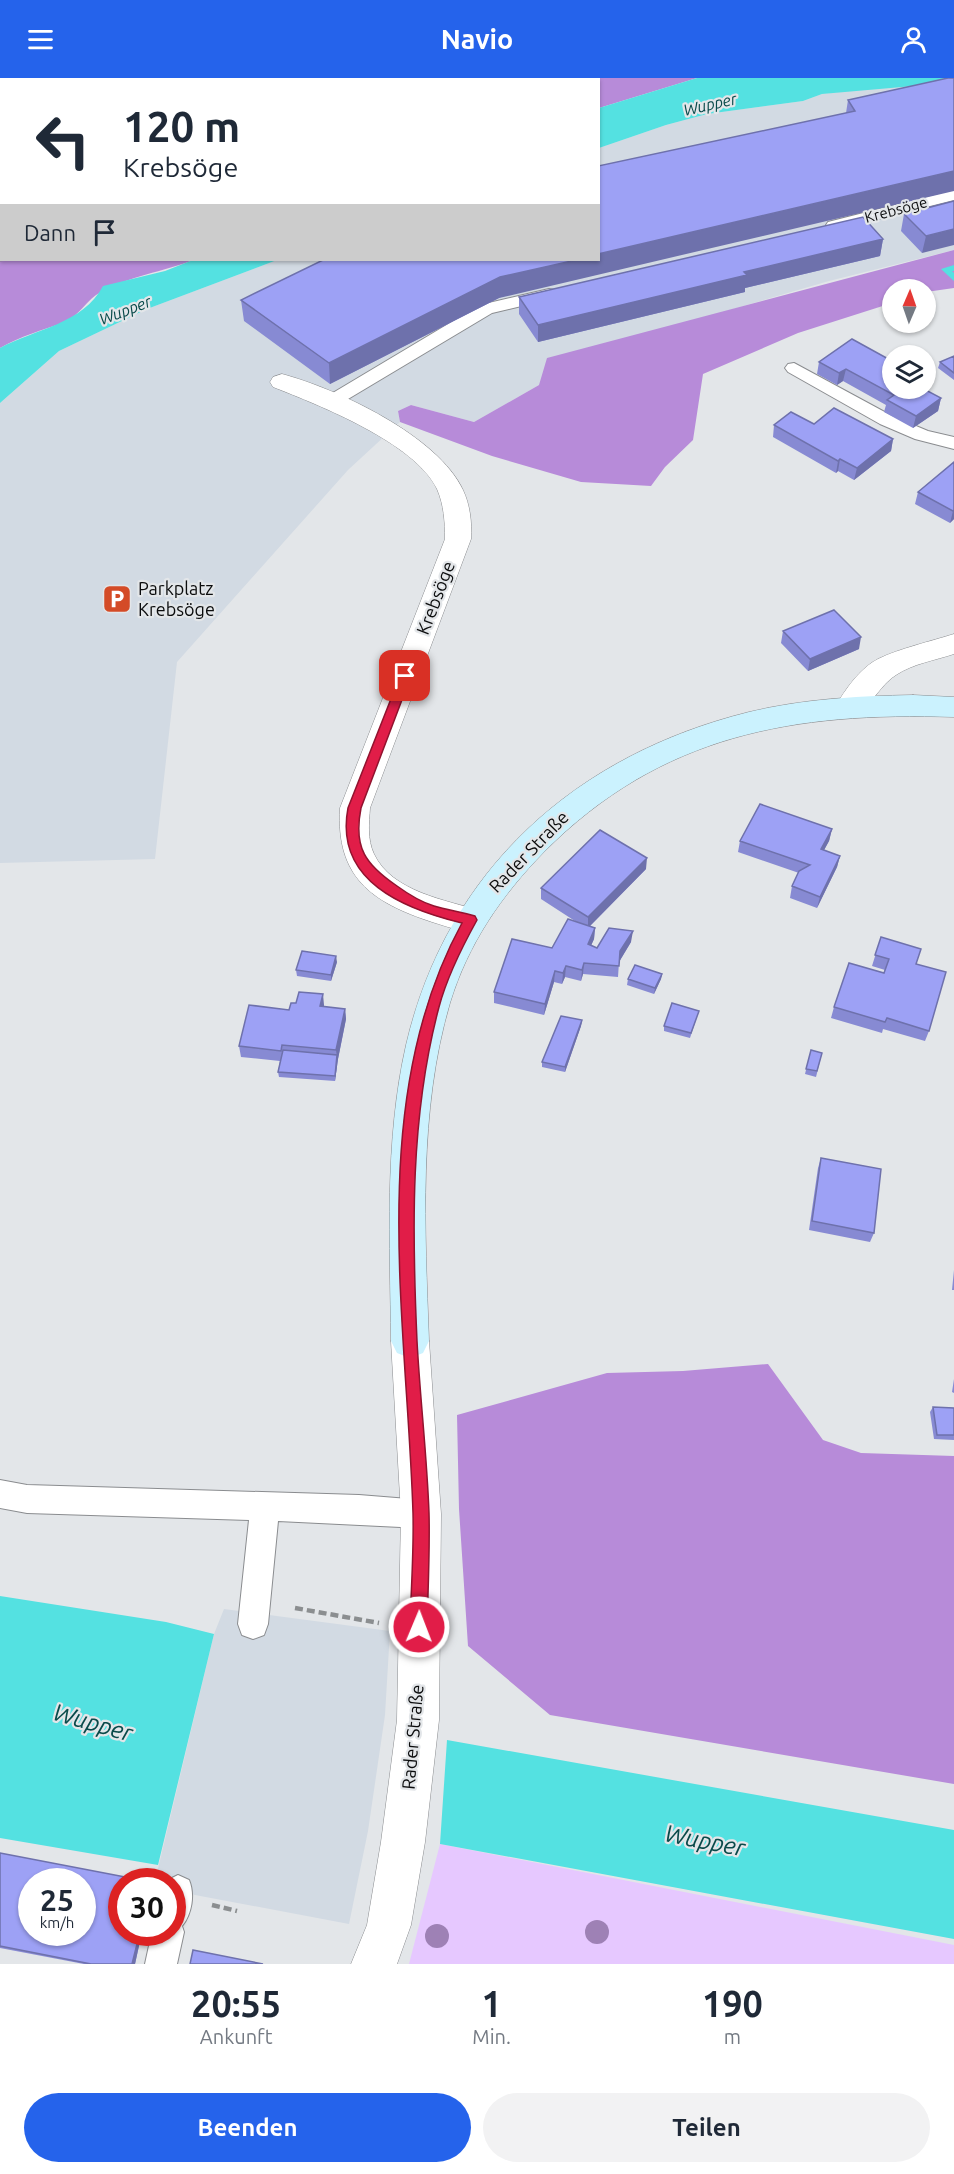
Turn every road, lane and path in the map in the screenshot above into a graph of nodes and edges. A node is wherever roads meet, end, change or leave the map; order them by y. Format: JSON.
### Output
{"nodes":[{"id":1,"x":954,"y":195,"type":"edge"},
{"id":2,"x":820,"y":229,"type":"edge"},
{"id":3,"x":566,"y":290,"type":"edge"},
{"id":4,"x":794,"y":368,"type":"dead end"},
{"id":5,"x":282,"y":382,"type":"dead end"},
{"id":6,"x":332,"y":400,"type":"junction"},
{"id":7,"x":954,"y":443,"type":"edge"},
{"id":8,"x":954,"y":644,"type":"edge"},
{"id":9,"x":849,"y":707,"type":"junction"},
{"id":10,"x":954,"y":707,"type":"edge"},
{"id":11,"x":470,"y":920,"type":"junction"},
{"id":12,"x":0,"y":1494,"type":"edge"},
{"id":13,"x":265,"y":1506,"type":"junction"},
{"id":14,"x":421,"y":1514,"type":"junction"},
{"id":15,"x":296,"y":1608,"type":"dead end"},
{"id":16,"x":253,"y":1624,"type":"dead end"},
{"id":17,"x":386,"y":1625,"type":"dead end"},
{"id":18,"x":213,"y":1905,"type":"dead end"},
{"id":19,"x":237,"y":1911,"type":"dead end"},
{"id":20,"x":164,"y":1946,"type":"edge"},
{"id":21,"x":160,"y":1964,"type":"edge"},
{"id":22,"x":374,"y":1964,"type":"edge"}],
"edges":[{"from":1,"to":2,"type":"lane","name":"Krebsöge"},
{"from":3,"to":6,"type":"lane"},
{"from":4,"to":7,"type":"lane"},
{"from":5,"to":6,"type":"street","name":"Krebsöge"},
{"from":6,"to":11,"type":"street","name":"Krebsöge"},
{"from":8,"to":9,"type":"street"},
{"from":9,"to":10,"type":"street","name":"Rader Straße"},
{"from":9,"to":11,"type":"street","name":"Rader Straße"},
{"from":11,"to":14,"type":"street","name":"Rader Straße"},
{"from":12,"to":13,"type":"lane"},
{"from":13,"to":14,"type":"lane"},
{"from":13,"to":16,"type":"lane"},
{"from":14,"to":22,"type":"street","name":"Rader Straße"},
{"from":15,"to":17,"type":"path"},
{"from":18,"to":19,"type":"path"},
{"from":20,"to":21,"type":"lane"}]}
